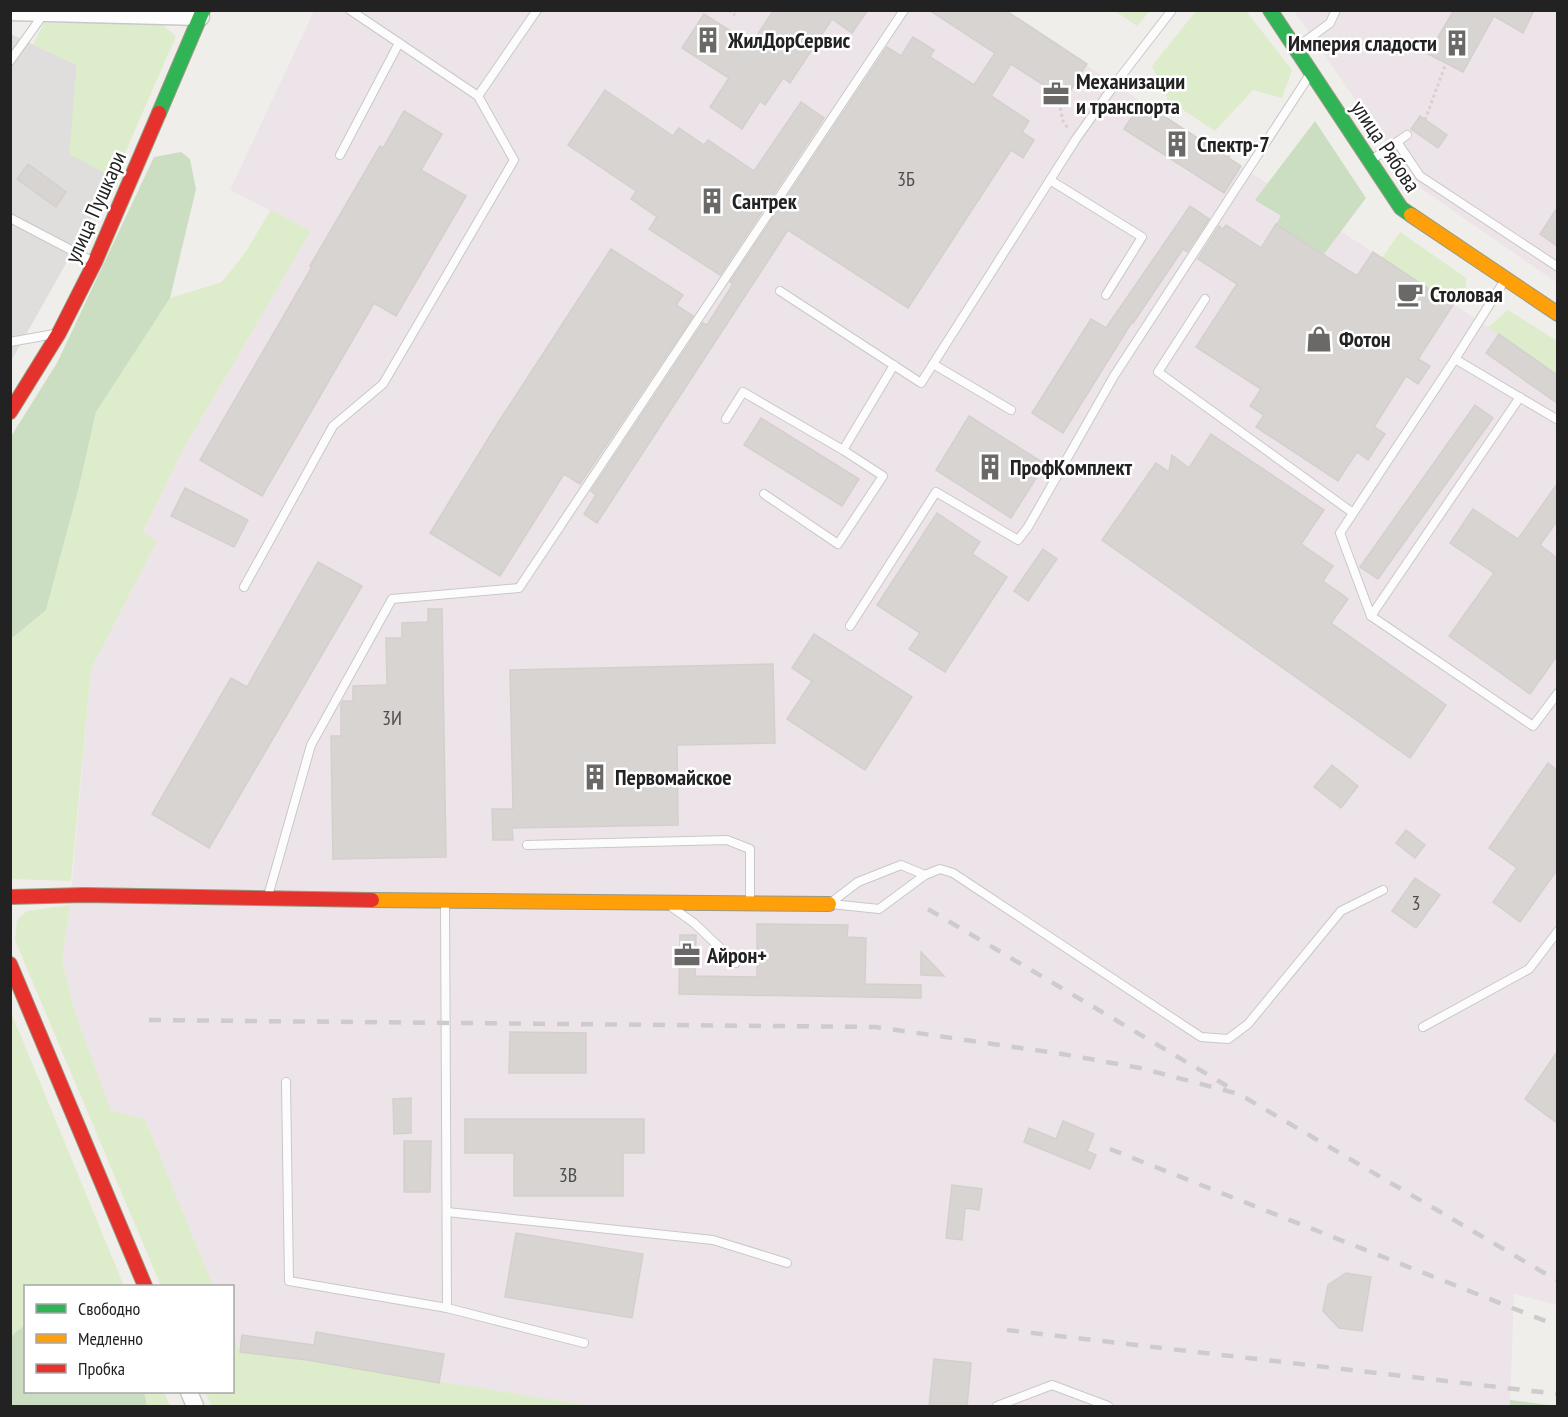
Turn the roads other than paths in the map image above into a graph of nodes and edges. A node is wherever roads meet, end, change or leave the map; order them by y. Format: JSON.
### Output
{"nodes":[{"id":1,"x":350,"y":10,"type":"edge"},
{"id":2,"x":537,"y":10,"type":"edge"},
{"id":3,"x":904,"y":10,"type":"edge"},
{"id":4,"x":1172,"y":10,"type":"edge"},
{"id":5,"x":1270,"y":10,"type":"edge"},
{"id":6,"x":1336,"y":10,"type":"edge"},
{"id":7,"x":45,"y":11,"type":"edge"},
{"id":8,"x":10,"y":12,"type":"edge"},
{"id":9,"x":202,"y":14,"type":"edge"},
{"id":10,"x":399,"y":43,"type":"junction"},
{"id":11,"x":1295,"y":49,"type":"junction"},
{"id":12,"x":10,"y":61,"type":"edge"},
{"id":13,"x":1311,"y":73,"type":"junction"},
{"id":14,"x":478,"y":96,"type":"junction"},
{"id":15,"x":1407,"y":135,"type":"dead end"},
{"id":16,"x":1397,"y":142,"type":"junction"},
{"id":17,"x":340,"y":155,"type":"dead end"},
{"id":18,"x":1370,"y":162,"type":"junction"},
{"id":19,"x":1050,"y":180,"type":"junction"},
{"id":20,"x":10,"y":218,"type":"edge"},
{"id":21,"x":95,"y":262,"type":"junction"},
{"id":22,"x":1557,"y":267,"type":"edge"},
{"id":23,"x":1505,"y":280,"type":"junction"},
{"id":24,"x":780,"y":291,"type":"dead end"},
{"id":25,"x":1106,"y":294,"type":"dead end"},
{"id":26,"x":1205,"y":299,"type":"dead end"},
{"id":27,"x":1557,"y":314,"type":"edge"},
{"id":28,"x":59,"y":333,"type":"junction"},
{"id":29,"x":10,"y":342,"type":"edge"},
{"id":30,"x":1455,"y":359,"type":"junction"},
{"id":31,"x":933,"y":364,"type":"junction"},
{"id":32,"x":894,"y":365,"type":"junction"},
{"id":33,"x":1520,"y":397,"type":"junction"},
{"id":34,"x":1011,"y":410,"type":"dead end"},
{"id":35,"x":10,"y":412,"type":"edge"},
{"id":36,"x":726,"y":418,"type":"dead end"},
{"id":37,"x":1557,"y":420,"type":"edge"},
{"id":38,"x":843,"y":450,"type":"junction"},
{"id":39,"x":765,"y":494,"type":"dead end"},
{"id":40,"x":1353,"y":513,"type":"junction"},
{"id":41,"x":244,"y":587,"type":"dead end"},
{"id":42,"x":1371,"y":616,"type":"junction"},
{"id":43,"x":850,"y":626,"type":"dead end"},
{"id":44,"x":1557,"y":693,"type":"edge"},
{"id":45,"x":527,"y":845,"type":"dead end"},
{"id":46,"x":925,"y":875,"type":"junction"},
{"id":47,"x":1383,"y":890,"type":"dead end"},
{"id":48,"x":10,"y":897,"type":"edge"},
{"id":49,"x":267,"y":898,"type":"junction"},
{"id":50,"x":446,"y":901,"type":"junction"},
{"id":51,"x":667,"y":903,"type":"junction"},
{"id":52,"x":750,"y":904,"type":"junction"},
{"id":53,"x":829,"y":904,"type":"junction"},
{"id":54,"x":1557,"y":931,"type":"edge"},
{"id":55,"x":736,"y":963,"type":"dead end"},
{"id":56,"x":10,"y":964,"type":"edge"},
{"id":57,"x":1423,"y":1027,"type":"dead end"},
{"id":58,"x":286,"y":1082,"type":"dead end"},
{"id":59,"x":447,"y":1212,"type":"junction"},
{"id":60,"x":787,"y":1263,"type":"dead end"},
{"id":61,"x":144,"y":1285,"type":"edge"},
{"id":62,"x":447,"y":1308,"type":"junction"},
{"id":63,"x":584,"y":1342,"type":"dead end"},
{"id":64,"x":189,"y":1393,"type":"edge"},
{"id":65,"x":195,"y":1407,"type":"edge"},
{"id":66,"x":998,"y":1407,"type":"edge"},
{"id":67,"x":1108,"y":1407,"type":"edge"}],
"edges":[{"from":1,"to":10,"type":"lane"},
{"from":2,"to":14,"type":"lane"},
{"from":3,"to":49,"type":"lane"},
{"from":4,"to":19,"type":"lane"},
{"from":5,"to":11,"type":"street","name":"улица Рябова"},
{"from":6,"to":11,"type":"lane"},
{"from":7,"to":8,"type":"street"},
{"from":7,"to":9,"type":"street"},
{"from":7,"to":12,"type":"lane"},
{"from":9,"to":21,"type":"street","name":"улица Пушкари"},
{"from":10,"to":14,"type":"lane"},
{"from":10,"to":17,"type":"lane"},
{"from":11,"to":13,"type":"street","name":"улица Рябова"},
{"from":13,"to":18,"type":"street","name":"улица Рябова"},
{"from":13,"to":43,"type":"lane"},
{"from":14,"to":41,"type":"lane"},
{"from":15,"to":16,"type":"lane"},
{"from":16,"to":18,"type":"lane"},
{"from":16,"to":22,"type":"lane"},
{"from":18,"to":23,"type":"street","name":"улица Рябова"},
{"from":19,"to":25,"type":"lane"},
{"from":19,"to":31,"type":"lane"},
{"from":20,"to":21,"type":"lane"},
{"from":21,"to":28,"type":"street","name":"улица Пушкари"},
{"from":23,"to":27,"type":"street","name":"улица Рябова"},
{"from":23,"to":30,"type":"lane"},
{"from":24,"to":32,"type":"lane"},
{"from":26,"to":40,"type":"lane"},
{"from":28,"to":29,"type":"lane"},
{"from":28,"to":35,"type":"street","name":"улица Пушкари"},
{"from":30,"to":33,"type":"lane"},
{"from":30,"to":40,"type":"lane"},
{"from":31,"to":32,"type":"lane"},
{"from":31,"to":34,"type":"lane"},
{"from":32,"to":38,"type":"lane"},
{"from":33,"to":37,"type":"lane"},
{"from":33,"to":42,"type":"lane"},
{"from":36,"to":38,"type":"lane"},
{"from":38,"to":39,"type":"lane"},
{"from":40,"to":42,"type":"lane"},
{"from":42,"to":44,"type":"lane"},
{"from":45,"to":52,"type":"lane"},
{"from":46,"to":47,"type":"lane"},
{"from":46,"to":53,"type":"lane"},
{"from":46,"to":53,"type":"lane"},
{"from":48,"to":49,"type":"street"},
{"from":49,"to":50,"type":"street"},
{"from":50,"to":51,"type":"street"},
{"from":50,"to":59,"type":"lane"},
{"from":51,"to":52,"type":"street"},
{"from":51,"to":55,"type":"lane"},
{"from":52,"to":53,"type":"street"},
{"from":54,"to":57,"type":"lane"},
{"from":56,"to":61,"type":"street"},
{"from":58,"to":62,"type":"lane"},
{"from":59,"to":60,"type":"lane"},
{"from":59,"to":62,"type":"lane"},
{"from":62,"to":63,"type":"lane"},
{"from":64,"to":65,"type":"street"},
{"from":66,"to":67,"type":"lane"}]}
